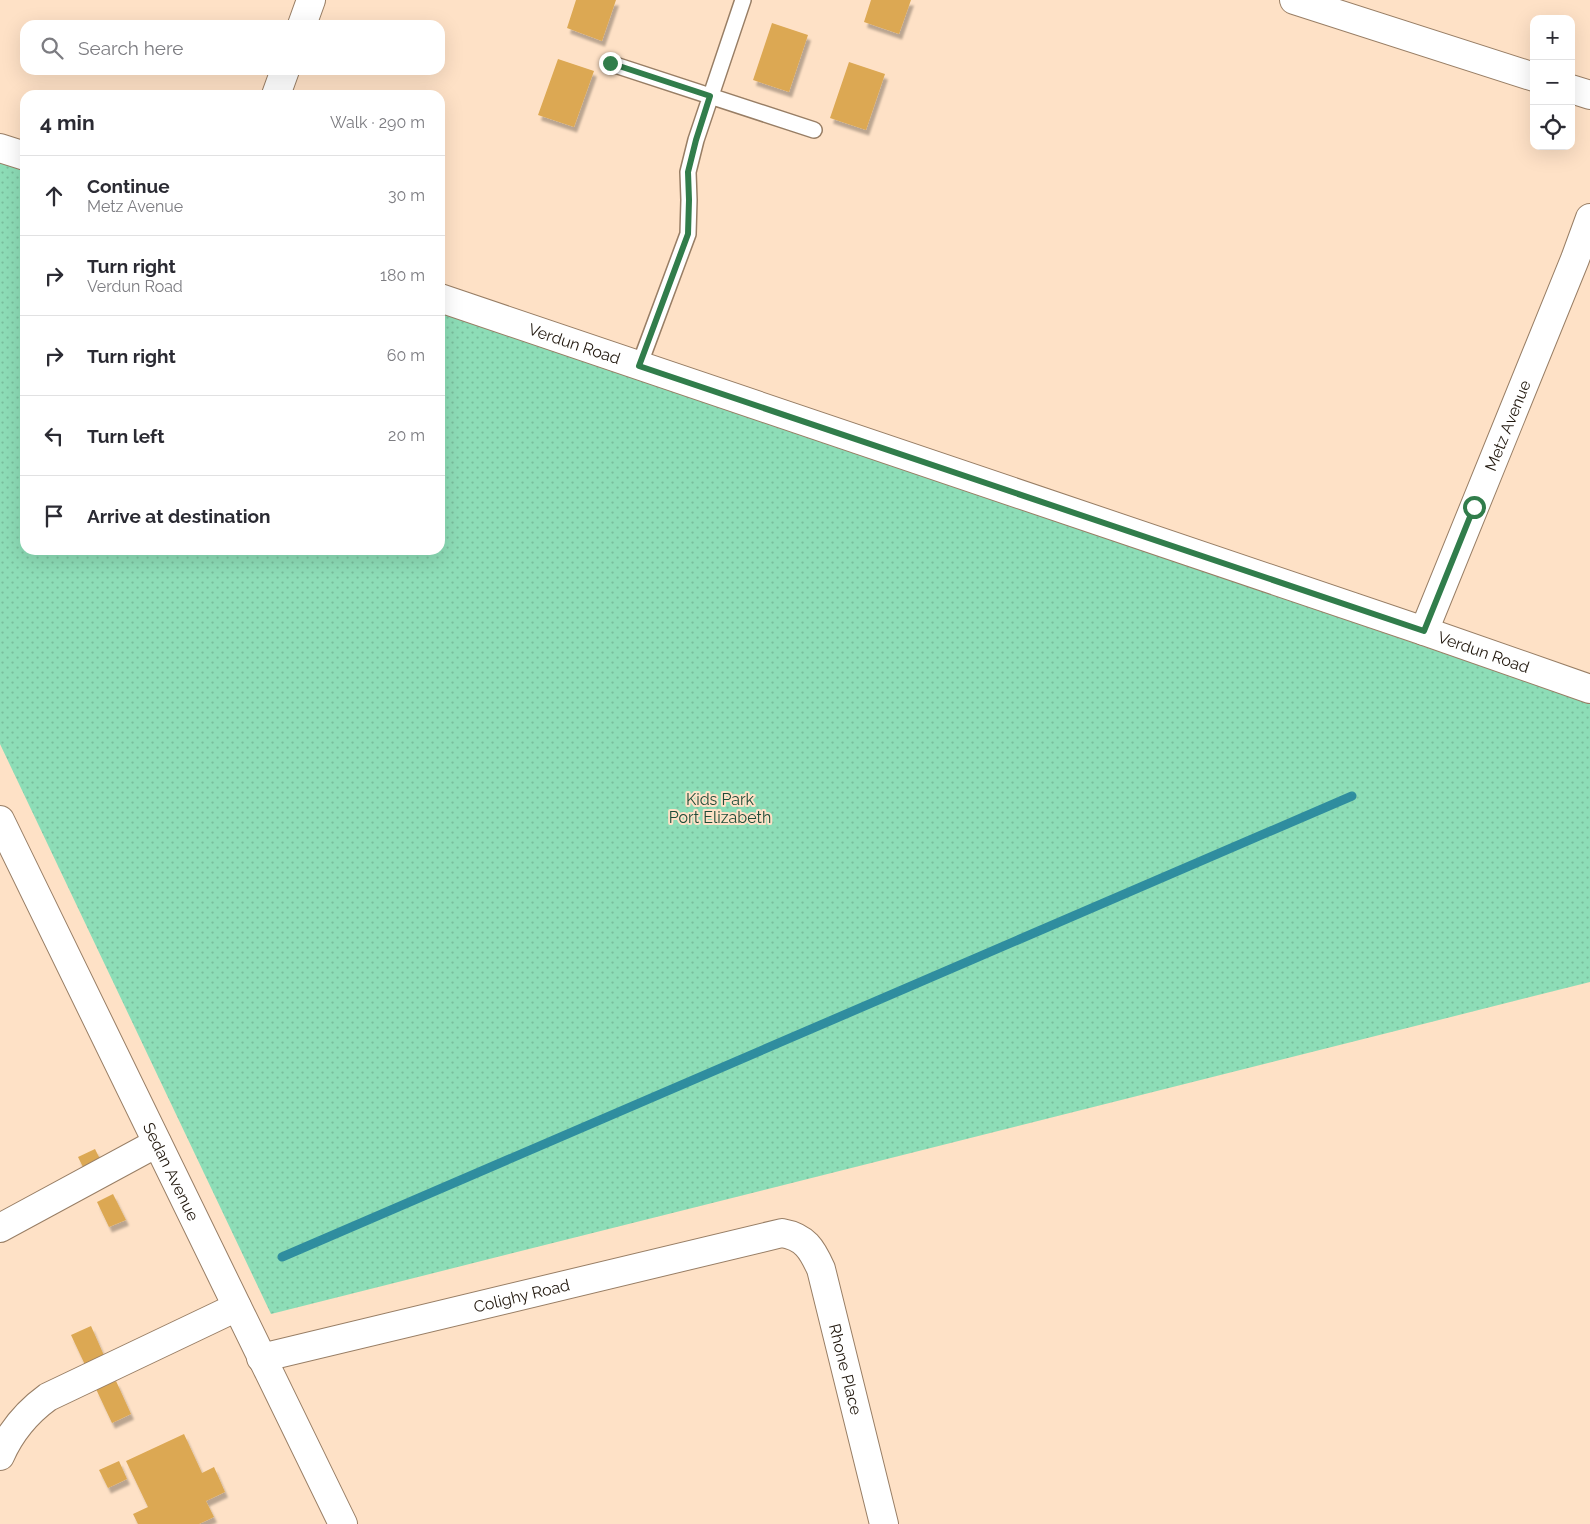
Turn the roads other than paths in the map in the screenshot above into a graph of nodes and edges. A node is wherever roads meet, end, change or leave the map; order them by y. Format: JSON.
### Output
{"nodes":[{"id":1,"x":311,"y":0,"type":"edge"},
{"id":2,"x":743,"y":0,"type":"edge"},
{"id":3,"x":1294,"y":0,"type":"edge"},
{"id":4,"x":304,"y":20,"type":"edge"},
{"id":5,"x":610,"y":63,"type":"dead end"},
{"id":6,"x":283,"y":75,"type":"edge"},
{"id":7,"x":1530,"y":76,"type":"edge"},
{"id":8,"x":278,"y":90,"type":"edge"},
{"id":9,"x":1575,"y":90,"type":"edge"},
{"id":10,"x":1590,"y":95,"type":"edge"},
{"id":11,"x":710,"y":96,"type":"junction"},
{"id":12,"x":814,"y":130,"type":"dead end"},
{"id":13,"x":0,"y":148,"type":"edge"},
{"id":14,"x":20,"y":154,"type":"edge"},
{"id":15,"x":1590,"y":218,"type":"edge"},
{"id":16,"x":1583,"y":262,"type":"edge"},
{"id":17,"x":445,"y":300,"type":"edge"},
{"id":18,"x":639,"y":366,"type":"junction"},
{"id":19,"x":1424,"y":631,"type":"junction"},
{"id":20,"x":1590,"y":689,"type":"edge"},
{"id":21,"x":0,"y":820,"type":"edge"},
{"id":22,"x":157,"y":1143,"type":"junction"},
{"id":23,"x":0,"y":1228,"type":"edge"},
{"id":24,"x":782,"y":1233,"type":"joint"},
{"id":25,"x":237,"y":1307,"type":"junction"},
{"id":26,"x":261,"y":1358,"type":"junction"},
{"id":27,"x":0,"y":1456,"type":"edge"},
{"id":28,"x":342,"y":1524,"type":"edge"},
{"id":29,"x":884,"y":1524,"type":"edge"}],
"edges":[{"from":1,"to":4,"type":"street"},
{"from":2,"to":11,"type":"lane"},
{"from":3,"to":7,"type":"street"},
{"from":5,"to":11,"type":"lane"},
{"from":6,"to":8,"type":"street"},
{"from":9,"to":10,"type":"street"},
{"from":11,"to":12,"type":"lane"},
{"from":11,"to":18,"type":"lane"},
{"from":13,"to":14,"type":"street"},
{"from":15,"to":16,"type":"street","name":"Metz Avenue"},
{"from":16,"to":19,"type":"street","name":"Metz Avenue"},
{"from":17,"to":18,"type":"street","name":"Verdun Road"},
{"from":18,"to":19,"type":"street","name":"Verdun Road"},
{"from":19,"to":20,"type":"street","name":"Verdun Road"},
{"from":21,"to":22,"type":"street","name":"Sedan Avenue"},
{"from":22,"to":23,"type":"street"},
{"from":22,"to":25,"type":"street","name":"Sedan Avenue"},
{"from":24,"to":26,"type":"street","name":"Colighy Road"},
{"from":24,"to":29,"type":"street","name":"Rhone Place"},
{"from":25,"to":26,"type":"street","name":"Sedan Avenue"},
{"from":25,"to":27,"type":"street"},
{"from":26,"to":28,"type":"street","name":"Sedan Avenue"}]}
